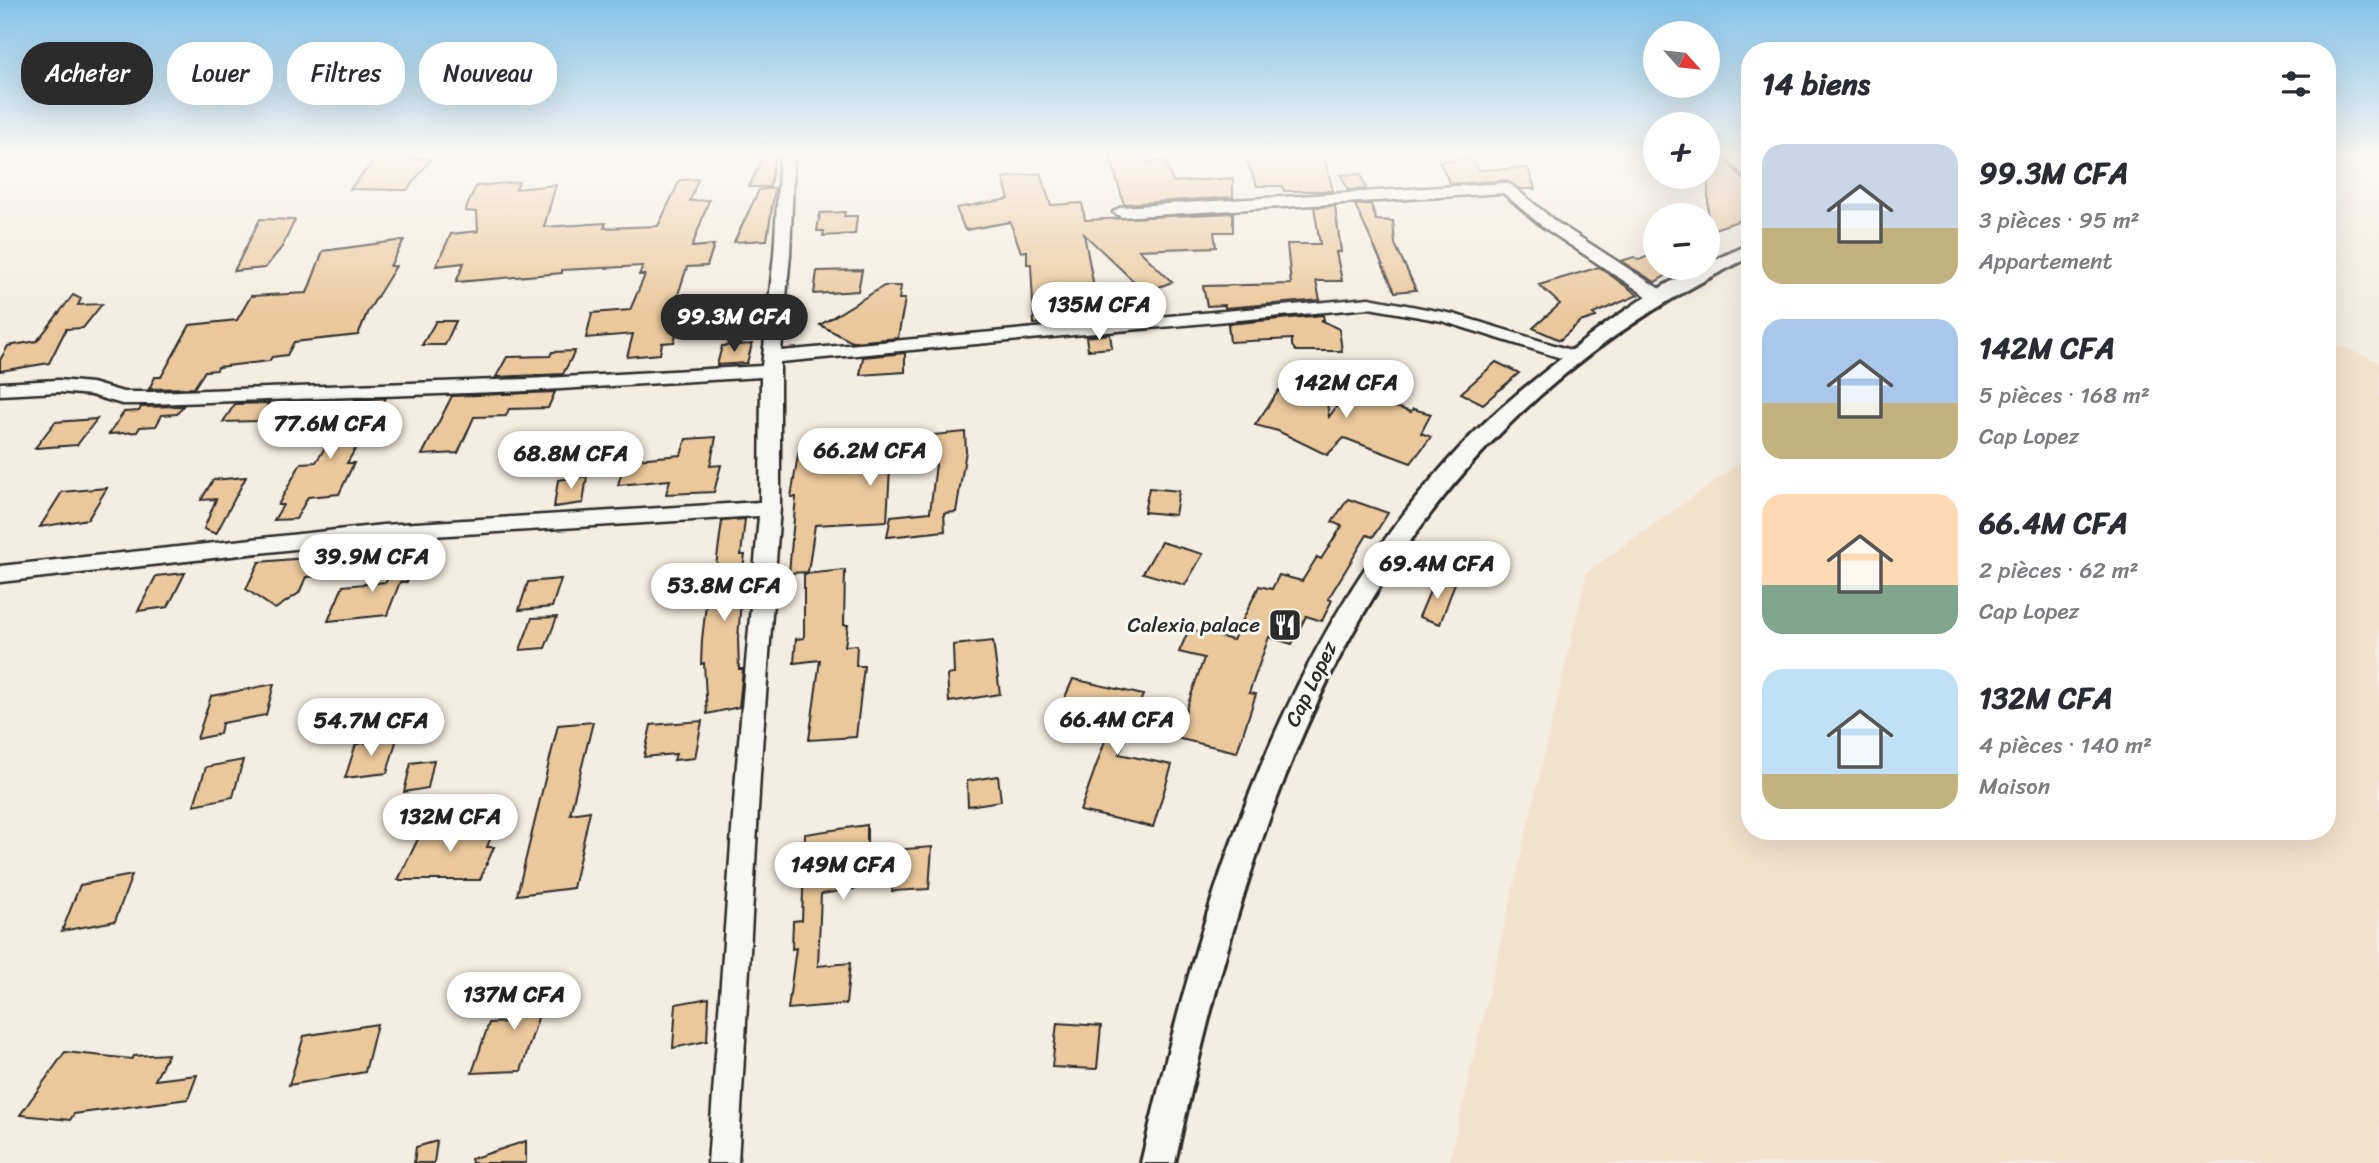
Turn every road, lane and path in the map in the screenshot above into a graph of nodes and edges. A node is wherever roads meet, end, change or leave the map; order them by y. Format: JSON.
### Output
{"nodes":[{"id":1,"x":784,"y":208,"type":"edge"},
{"id":2,"x":1169,"y":208,"type":"edge"},
{"id":3,"x":1530,"y":208,"type":"edge"},
{"id":4,"x":1121,"y":212,"type":"dead end"},
{"id":5,"x":1741,"y":255,"type":"edge"},
{"id":6,"x":1660,"y":297,"type":"junction"},
{"id":7,"x":1574,"y":357,"type":"junction"},
{"id":8,"x":771,"y":364,"type":"junction"},
{"id":9,"x":0,"y":389,"type":"edge"},
{"id":10,"x":770,"y":508,"type":"junction"},
{"id":11,"x":0,"y":574,"type":"edge"},
{"id":12,"x":723,"y":1163,"type":"edge"},
{"id":13,"x":1158,"y":1163,"type":"edge"}],
"edges":[{"from":1,"to":8,"type":"street"},
{"from":2,"to":4,"type":"street"},
{"from":3,"to":6,"type":"street"},
{"from":5,"to":6,"type":"street","name":"Cap Lopez"},
{"from":6,"to":7,"type":"street","name":"Cap Lopez"},
{"from":7,"to":8,"type":"street"},
{"from":7,"to":13,"type":"street","name":"Cap Lopez"},
{"from":8,"to":9,"type":"street"},
{"from":8,"to":10,"type":"street"},
{"from":10,"to":11,"type":"street"},
{"from":10,"to":12,"type":"street"}]}
